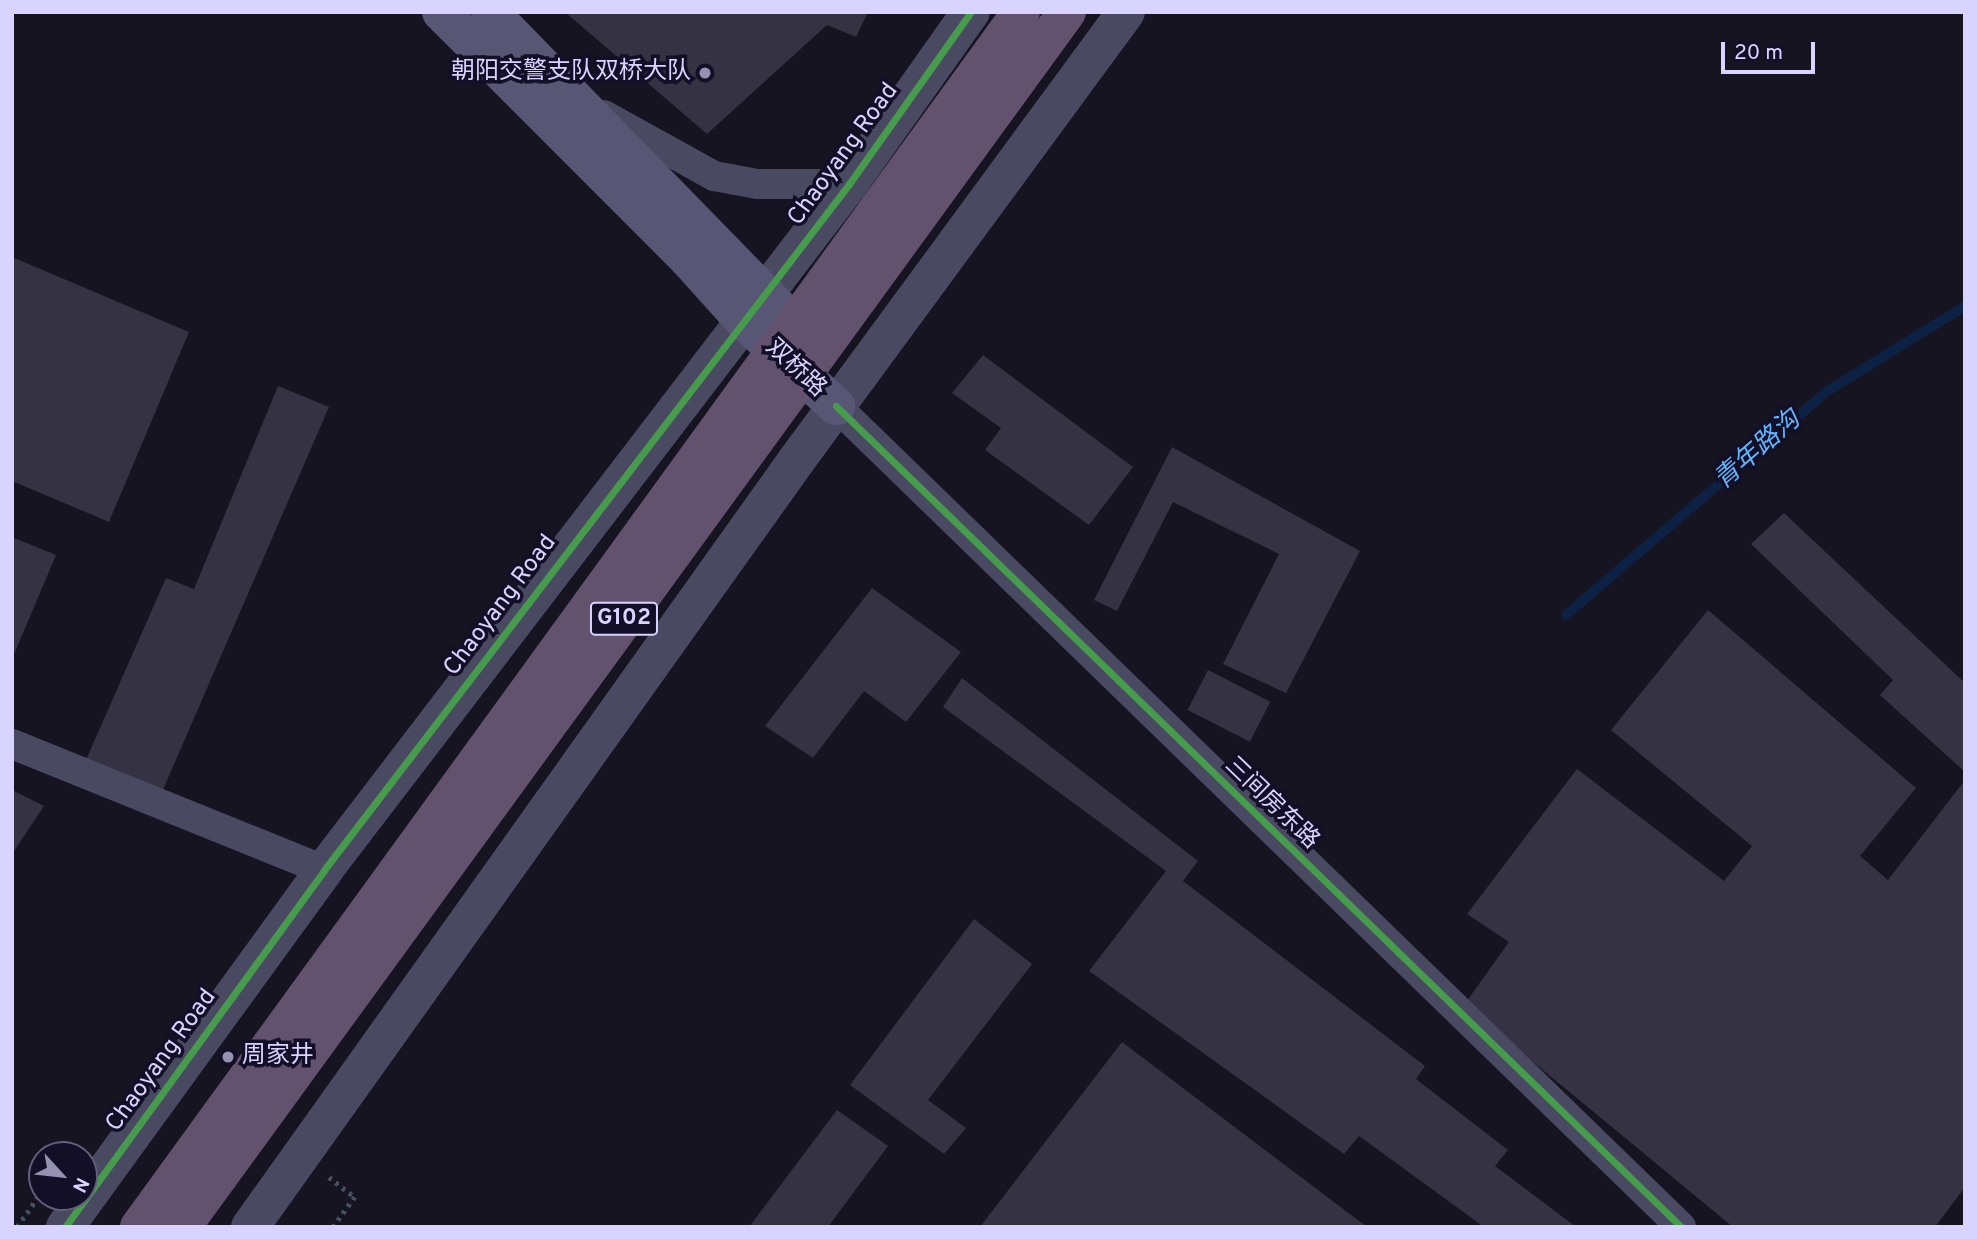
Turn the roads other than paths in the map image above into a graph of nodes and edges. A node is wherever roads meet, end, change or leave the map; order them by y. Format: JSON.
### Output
{"nodes":[{"id":1,"x":441,"y":12,"type":"edge"},
{"id":2,"x":490,"y":12,"type":"edge"},
{"id":3,"x":971,"y":12,"type":"edge"},
{"id":4,"x":1021,"y":12,"type":"edge"},
{"id":5,"x":1067,"y":12,"type":"edge"},
{"id":6,"x":1126,"y":12,"type":"edge"},
{"id":7,"x":574,"y":96,"type":"junction"},
{"id":8,"x":849,"y":184,"type":"junction"},
{"id":9,"x":754,"y":306,"type":"junction"},
{"id":10,"x":784,"y":335,"type":"junction"},
{"id":11,"x":811,"y":364,"type":"junction"},
{"id":12,"x":836,"y":406,"type":"junction"},
{"id":13,"x":12,"y":744,"type":"edge"},
{"id":14,"x":324,"y":870,"type":"junction"},
{"id":15,"x":65,"y":1227,"type":"edge"},
{"id":16,"x":139,"y":1227,"type":"edge"},
{"id":17,"x":182,"y":1227,"type":"edge"},
{"id":18,"x":250,"y":1227,"type":"edge"},
{"id":19,"x":1681,"y":1227,"type":"edge"}],
"edges":[{"from":1,"to":9,"type":"main road","name":"双桥路"},
{"from":2,"to":7,"type":"main road","name":"双桥路"},
{"from":3,"to":8,"type":"street","name":"Chaoyang Road"},
{"from":4,"to":10,"type":"highway","number":"G102"},
{"from":5,"to":11,"type":"highway","number":"G102"},
{"from":6,"to":12,"type":"street"},
{"from":7,"to":8,"type":"street"},
{"from":7,"to":9,"type":"main road","name":"双桥路"},
{"from":8,"to":9,"type":"street","name":"Chaoyang Road"},
{"from":9,"to":10,"type":"main road","name":"双桥路"},
{"from":9,"to":14,"type":"street","name":"Chaoyang Road"},
{"from":10,"to":11,"type":"main road","name":"双桥路"},
{"from":10,"to":16,"type":"highway","number":"G102"},
{"from":11,"to":12,"type":"main road","name":"双桥路"},
{"from":11,"to":17,"type":"highway","number":"G102"},
{"from":12,"to":18,"type":"street"},
{"from":12,"to":19,"type":"street","name":"三间房东路"},
{"from":13,"to":14,"type":"street"},
{"from":14,"to":15,"type":"street","name":"Chaoyang Road"}]}
